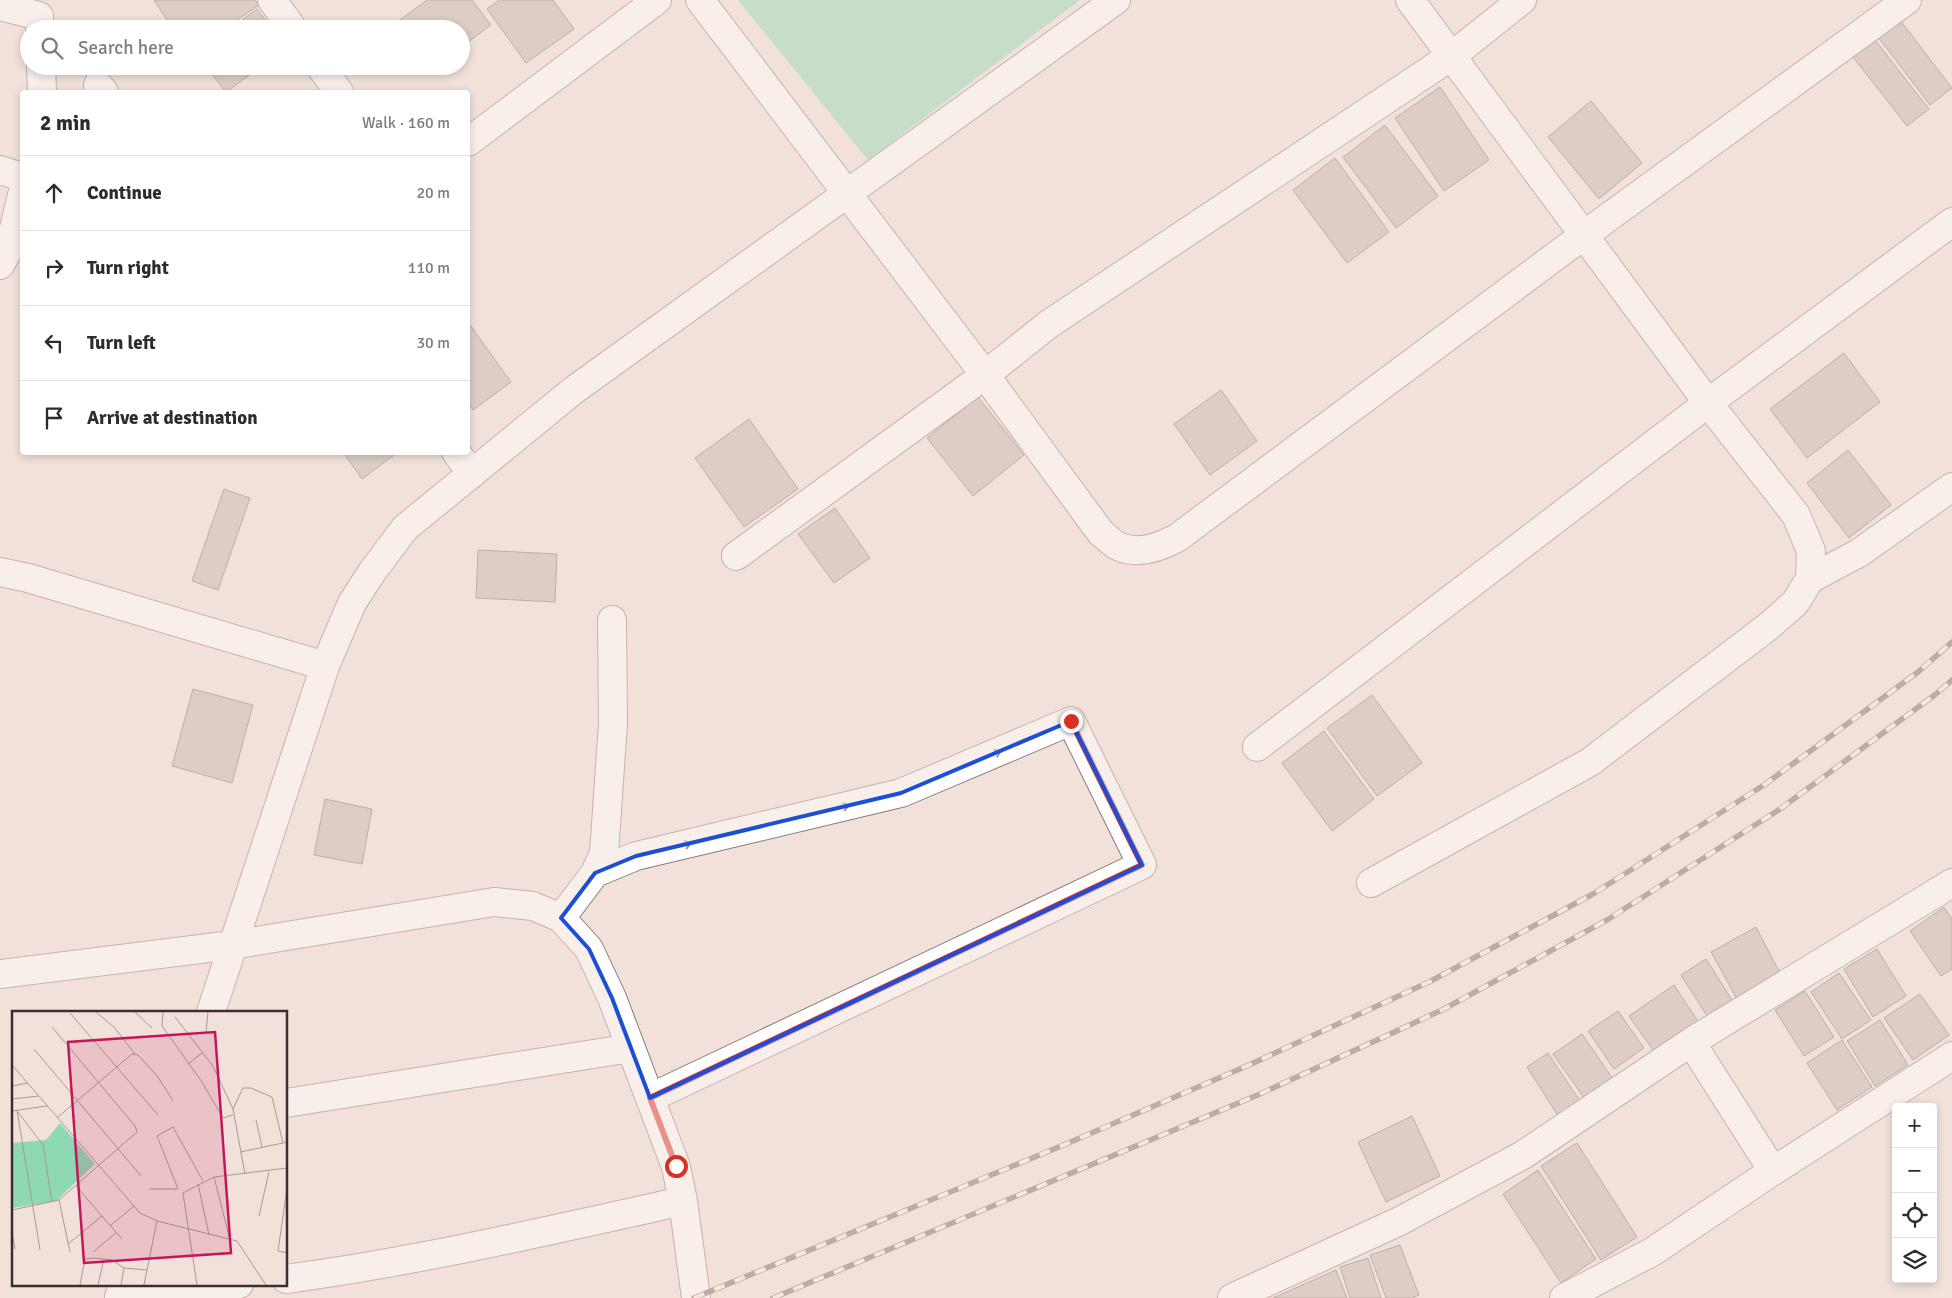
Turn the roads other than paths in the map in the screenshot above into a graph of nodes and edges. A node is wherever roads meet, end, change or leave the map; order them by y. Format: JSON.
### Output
{"nodes":[{"id":1,"x":272,"y":0,"type":"edge"},
{"id":2,"x":657,"y":0,"type":"edge"},
{"id":3,"x":700,"y":0,"type":"edge"},
{"id":4,"x":1116,"y":0,"type":"edge"},
{"id":5,"x":1410,"y":0,"type":"edge"},
{"id":6,"x":1522,"y":0,"type":"edge"},
{"id":7,"x":1907,"y":0,"type":"edge"},
{"id":8,"x":0,"y":6,"type":"edge"},
{"id":9,"x":39,"y":20,"type":"edge"},
{"id":10,"x":286,"y":20,"type":"edge"},
{"id":11,"x":1453,"y":55,"type":"junction"},
{"id":12,"x":41,"y":75,"type":"edge"},
{"id":13,"x":327,"y":75,"type":"edge"},
{"id":14,"x":42,"y":90,"type":"edge"},
{"id":15,"x":338,"y":90,"type":"edge"},
{"id":16,"x":470,"y":140,"type":"edge"},
{"id":17,"x":0,"y":170,"type":"edge"},
{"id":18,"x":20,"y":176,"type":"edge"},
{"id":19,"x":848,"y":194,"type":"junction"},
{"id":20,"x":20,"y":203,"type":"edge"},
{"id":21,"x":1952,"y":222,"type":"edge"},
{"id":22,"x":1584,"y":235,"type":"junction"},
{"id":23,"x":0,"y":265,"type":"edge"},
{"id":24,"x":985,"y":375,"type":"junction"},
{"id":25,"x":1708,"y":403,"type":"junction"},
{"id":26,"x":464,"y":463,"type":"edge"},
{"id":27,"x":1952,"y":487,"type":"edge"},
{"id":28,"x":736,"y":556,"type":"dead end"},
{"id":29,"x":0,"y":572,"type":"edge"},
{"id":30,"x":1810,"y":579,"type":"junction"},
{"id":31,"x":612,"y":620,"type":"dead end"},
{"id":32,"x":325,"y":666,"type":"junction"},
{"id":33,"x":1257,"y":747,"type":"dead end"},
{"id":34,"x":595,"y":873,"type":"junction"},
{"id":35,"x":1371,"y":882,"type":"dead end"},
{"id":36,"x":1952,"y":883,"type":"edge"},
{"id":37,"x":561,"y":918,"type":"junction"},
{"id":38,"x":232,"y":945,"type":"junction"},
{"id":39,"x":0,"y":974,"type":"edge"},
{"id":40,"x":211,"y":1011,"type":"edge"},
{"id":41,"x":1691,"y":1042,"type":"junction"},
{"id":42,"x":631,"y":1048,"type":"junction"},
{"id":43,"x":1952,"y":1056,"type":"edge"},
{"id":44,"x":650,"y":1098,"type":"junction"},
{"id":45,"x":288,"y":1103,"type":"edge"},
{"id":46,"x":1773,"y":1171,"type":"junction"},
{"id":47,"x":683,"y":1201,"type":"junction"},
{"id":48,"x":288,"y":1279,"type":"edge"},
{"id":49,"x":213,"y":1286,"type":"edge"},
{"id":50,"x":120,"y":1293,"type":"edge"},
{"id":51,"x":696,"y":1298,"type":"edge"},
{"id":52,"x":1232,"y":1298,"type":"edge"},
{"id":53,"x":1564,"y":1298,"type":"edge"}],
"edges":[{"from":1,"to":10,"type":"street"},
{"from":2,"to":16,"type":"street"},
{"from":3,"to":19,"type":"street"},
{"from":4,"to":19,"type":"street"},
{"from":5,"to":11,"type":"street"},
{"from":6,"to":11,"type":"street"},
{"from":7,"to":22,"type":"street"},
{"from":8,"to":9,"type":"street"},
{"from":11,"to":22,"type":"street"},
{"from":11,"to":24,"type":"street"},
{"from":12,"to":14,"type":"street"},
{"from":13,"to":15,"type":"street"},
{"from":17,"to":18,"type":"street"},
{"from":19,"to":24,"type":"street"},
{"from":19,"to":26,"type":"street"},
{"from":20,"to":23,"type":"street"},
{"from":21,"to":25,"type":"street"},
{"from":22,"to":24,"type":"street"},
{"from":22,"to":25,"type":"street"},
{"from":24,"to":28,"type":"street"},
{"from":25,"to":30,"type":"street"},
{"from":25,"to":33,"type":"street"},
{"from":26,"to":32,"type":"street"},
{"from":27,"to":30,"type":"street"},
{"from":29,"to":32,"type":"street"},
{"from":30,"to":35,"type":"street"},
{"from":31,"to":34,"type":"street"},
{"from":32,"to":38,"type":"street"},
{"from":34,"to":37,"type":"street"},
{"from":34,"to":44,"type":"street","one_way":true},
{"from":36,"to":41,"type":"street"},
{"from":37,"to":38,"type":"street"},
{"from":37,"to":42,"type":"street"},
{"from":38,"to":39,"type":"street"},
{"from":38,"to":40,"type":"street"},
{"from":41,"to":46,"type":"street"},
{"from":41,"to":52,"type":"street"},
{"from":42,"to":44,"type":"street"},
{"from":42,"to":45,"type":"street"},
{"from":43,"to":46,"type":"street"},
{"from":44,"to":47,"type":"street"},
{"from":46,"to":53,"type":"street"},
{"from":47,"to":48,"type":"street"},
{"from":47,"to":51,"type":"street"},
{"from":49,"to":50,"type":"street"}]}
